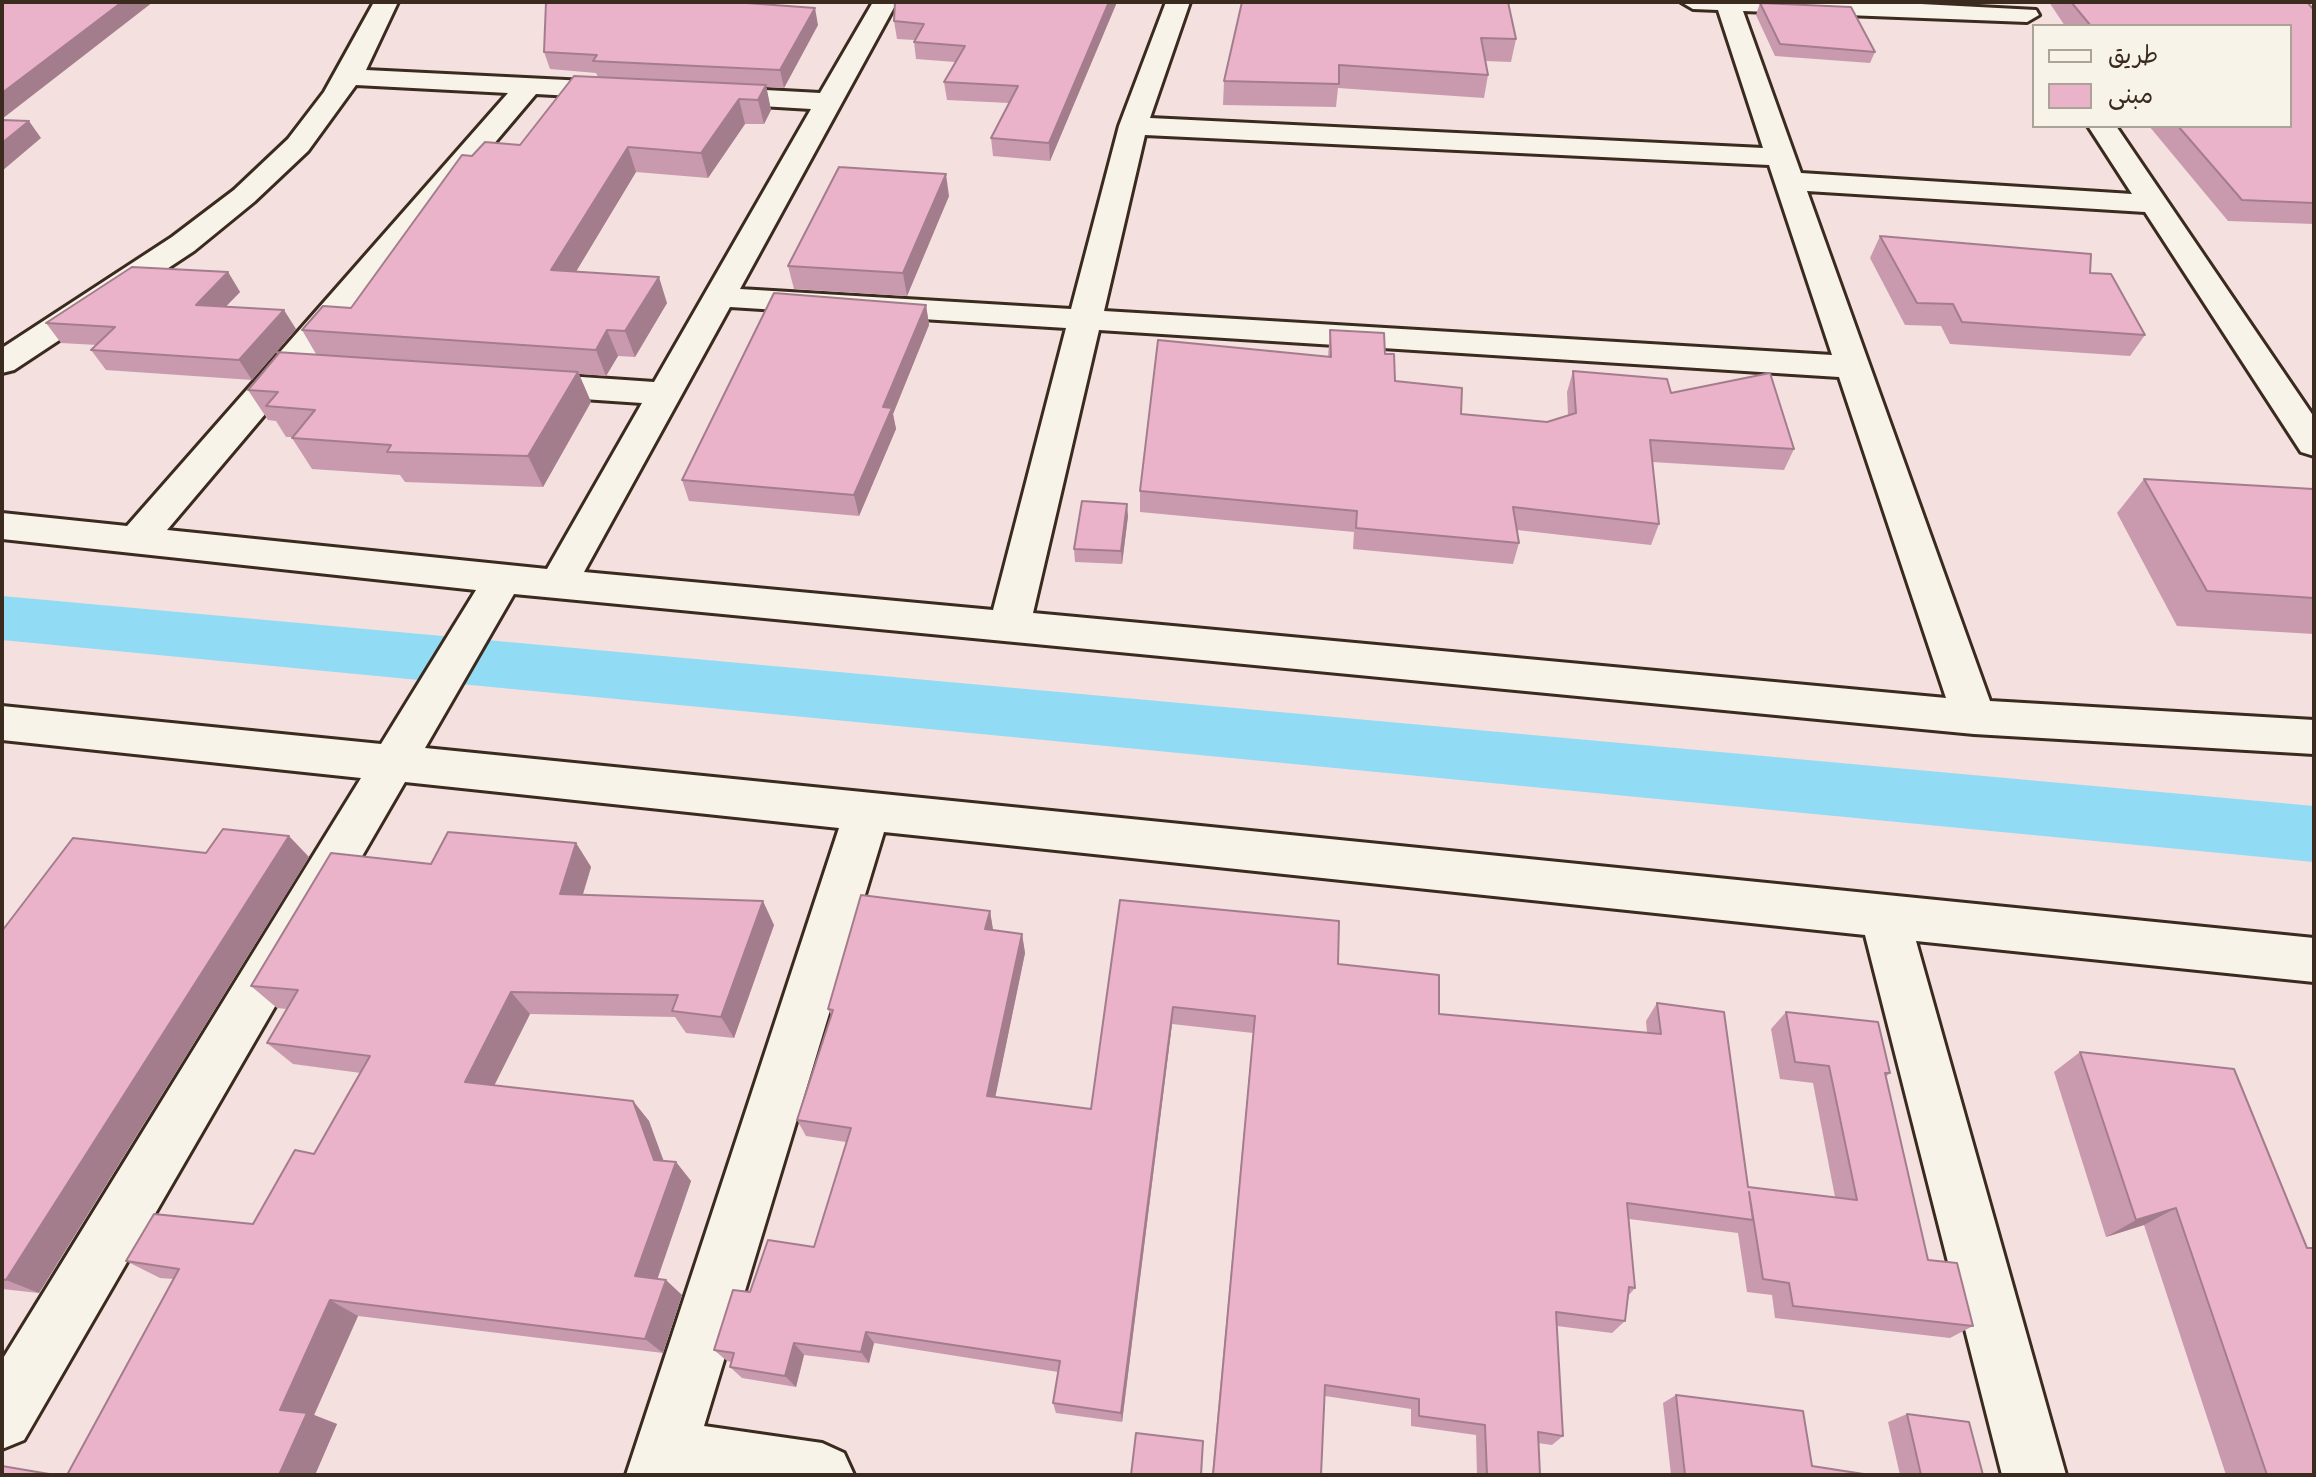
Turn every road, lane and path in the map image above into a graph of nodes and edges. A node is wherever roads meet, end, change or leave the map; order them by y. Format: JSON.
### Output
{"nodes":[{"id":1,"x":386,"y":2,"type":"edge"},
{"id":2,"x":885,"y":2,"type":"edge"},
{"id":3,"x":1178,"y":2,"type":"edge"},
{"id":4,"x":1693,"y":2,"type":"edge"},
{"id":5,"x":1727,"y":3,"type":"edge"},
{"id":6,"x":2027,"y":14,"type":"edge"},
{"id":7,"x":349,"y":77,"type":"junction"},
{"id":8,"x":530,"y":85,"type":"junction"},
{"id":9,"x":655,"y":92,"type":"edge"},
{"id":10,"x":687,"y":94,"type":"edge"},
{"id":11,"x":828,"y":102,"type":"junction"},
{"id":12,"x":1133,"y":126,"type":"junction"},
{"id":13,"x":2103,"y":128,"type":"edge"},
{"id":14,"x":1785,"y":169,"type":"junction"},
{"id":15,"x":2153,"y":204,"type":"junction"},
{"id":16,"x":720,"y":297,"type":"junction"},
{"id":17,"x":1085,"y":319,"type":"junction"},
{"id":18,"x":2,"y":363,"type":"edge"},
{"id":19,"x":1854,"y":367,"type":"junction"},
{"id":20,"x":284,"y":368,"type":"junction"},
{"id":21,"x":331,"y":371,"type":"edge"},
{"id":22,"x":490,"y":382,"type":"edge"},
{"id":23,"x":665,"y":394,"type":"junction"},
{"id":24,"x":2314,"y":444,"type":"edge"},
{"id":25,"x":2,"y":526,"type":"edge"},
{"id":26,"x":136,"y":540,"type":"junction"},
{"id":27,"x":502,"y":580,"type":"junction"},
{"id":28,"x":558,"y":584,"type":"junction"},
{"id":29,"x":1009,"y":627,"type":"junction"},
{"id":30,"x":1974,"y":717,"type":"junction"},
{"id":31,"x":2,"y":723,"type":"edge"},
{"id":32,"x":2314,"y":737,"type":"edge"},
{"id":33,"x":392,"y":760,"type":"junction"},
{"id":34,"x":867,"y":811,"type":"junction"},
{"id":35,"x":1884,"y":915,"type":"junction"},
{"id":36,"x":2314,"y":960,"type":"edge"},
{"id":37,"x":22,"y":1349,"type":"edge"},
{"id":38,"x":2,"y":1418,"type":"edge"},
{"id":39,"x":661,"y":1463,"type":"edge"},
{"id":40,"x":822,"y":1475,"type":"edge"},
{"id":41,"x":2034,"y":1475,"type":"edge"}],
"edges":[{"from":1,"to":7,"type":"street"},
{"from":2,"to":11,"type":"street"},
{"from":3,"to":12,"type":"street"},
{"from":4,"to":5,"type":"street"},
{"from":5,"to":6,"type":"street"},
{"from":5,"to":14,"type":"street"},
{"from":7,"to":8,"type":"street"},
{"from":7,"to":18,"type":"street"},
{"from":8,"to":9,"type":"street"},
{"from":8,"to":20,"type":"street"},
{"from":10,"to":11,"type":"street"},
{"from":11,"to":16,"type":"street"},
{"from":12,"to":14,"type":"street"},
{"from":12,"to":17,"type":"street"},
{"from":13,"to":15,"type":"street"},
{"from":14,"to":15,"type":"street"},
{"from":14,"to":19,"type":"street"},
{"from":15,"to":24,"type":"street"},
{"from":16,"to":17,"type":"street"},
{"from":16,"to":23,"type":"street"},
{"from":17,"to":19,"type":"street"},
{"from":17,"to":29,"type":"street"},
{"from":19,"to":30,"type":"street"},
{"from":20,"to":21,"type":"street"},
{"from":20,"to":26,"type":"street"},
{"from":22,"to":23,"type":"street"},
{"from":23,"to":28,"type":"street"},
{"from":25,"to":26,"type":"street"},
{"from":26,"to":27,"type":"street"},
{"from":27,"to":28,"type":"street"},
{"from":27,"to":33,"type":"street"},
{"from":28,"to":29,"type":"street"},
{"from":29,"to":30,"type":"street"},
{"from":30,"to":32,"type":"street"},
{"from":31,"to":33,"type":"street"},
{"from":33,"to":34,"type":"street"},
{"from":33,"to":37,"type":"street"},
{"from":34,"to":35,"type":"street"},
{"from":34,"to":39,"type":"street"},
{"from":35,"to":36,"type":"street"},
{"from":35,"to":41,"type":"street"},
{"from":37,"to":38,"type":"street"},
{"from":39,"to":40,"type":"street"}]}
